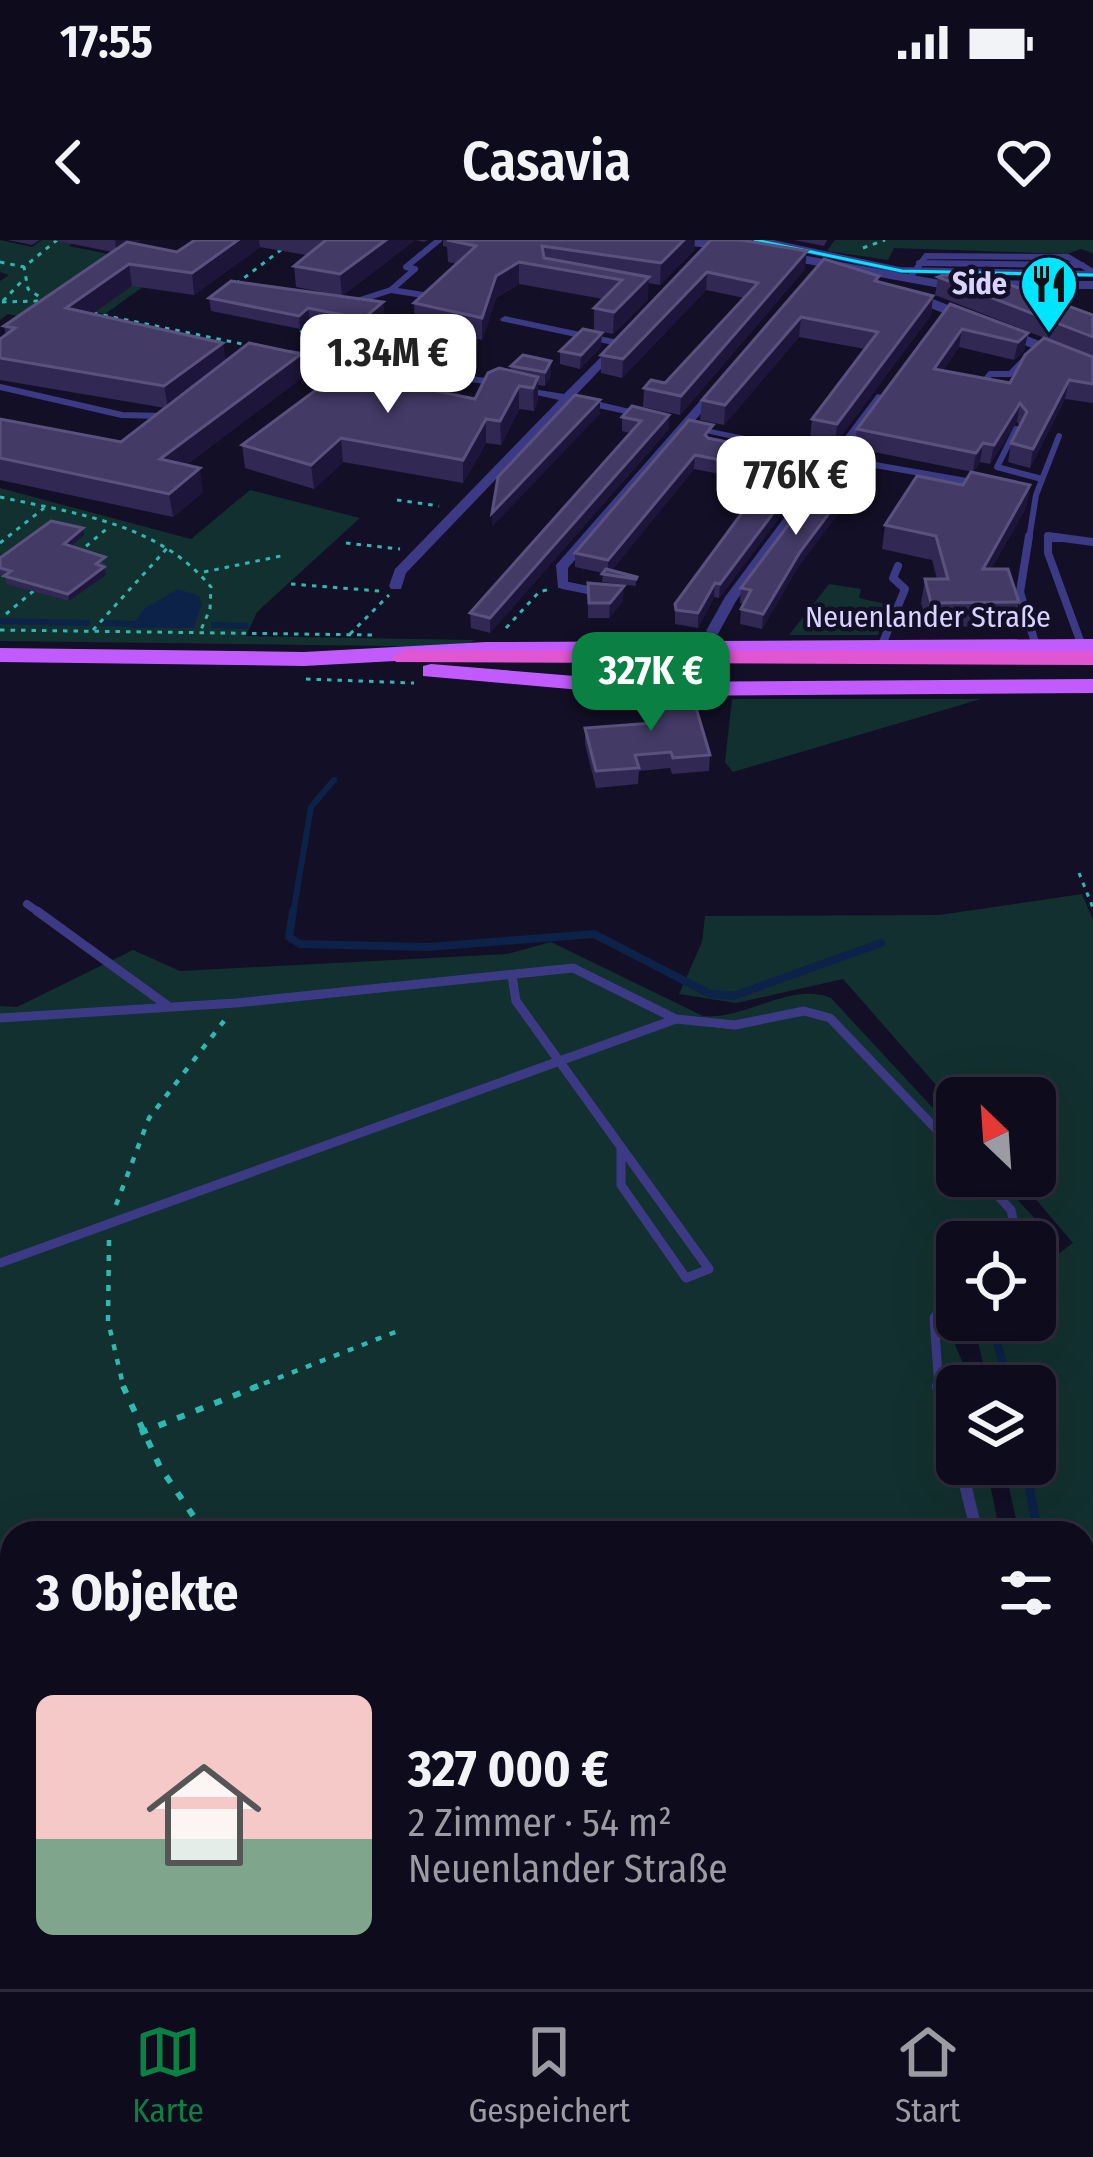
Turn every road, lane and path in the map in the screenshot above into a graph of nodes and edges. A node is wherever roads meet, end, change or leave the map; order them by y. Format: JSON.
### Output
{"nodes":[{"id":1,"x":57,"y":240,"type":"edge"},
{"id":2,"x":294,"y":240,"type":"edge"},
{"id":3,"x":440,"y":240,"type":"edge"},
{"id":4,"x":671,"y":240,"type":"edge"},
{"id":5,"x":759,"y":240,"type":"edge"},
{"id":6,"x":732,"y":243,"type":"edge"},
{"id":7,"x":712,"y":244,"type":"junction"},
{"id":8,"x":0,"y":264,"type":"edge"},
{"id":9,"x":694,"y":264,"type":"edge"},
{"id":10,"x":24,"y":267,"type":"junction"},
{"id":11,"x":914,"y":272,"type":"junction"},
{"id":12,"x":24,"y":279,"type":"junction"},
{"id":13,"x":1091,"y":279,"type":"edge"},
{"id":14,"x":236,"y":284,"type":"edge"},
{"id":15,"x":391,"y":290,"type":"junction"},
{"id":16,"x":423,"y":296,"type":"edge"},
{"id":17,"x":44,"y":301,"type":"junction"},
{"id":18,"x":1,"y":303,"type":"edge"},
{"id":19,"x":352,"y":303,"type":"junction"},
{"id":20,"x":342,"y":304,"type":"edge"},
{"id":21,"x":56,"y":306,"type":"edge"},
{"id":22,"x":945,"y":311,"type":"junction"},
{"id":23,"x":89,"y":313,"type":"edge"},
{"id":24,"x":505,"y":319,"type":"dead end"},
{"id":25,"x":635,"y":327,"type":"edge"},
{"id":26,"x":932,"y":329,"type":"edge"},
{"id":27,"x":300,"y":332,"type":"edge"},
{"id":28,"x":620,"y":343,"type":"junction"},
{"id":29,"x":1040,"y":346,"type":"junction"},
{"id":30,"x":262,"y":348,"type":"joint"},
{"id":31,"x":1093,"y":367,"type":"edge"},
{"id":32,"x":726,"y":376,"type":"edge"},
{"id":33,"x":498,"y":383,"type":"joint"},
{"id":34,"x":890,"y":385,"type":"edge"},
{"id":35,"x":0,"y":387,"type":"edge"},
{"id":36,"x":979,"y":391,"type":"edge"},
{"id":37,"x":565,"y":398,"type":"junction"},
{"id":38,"x":178,"y":412,"type":"edge"},
{"id":39,"x":682,"y":425,"type":"junction"},
{"id":40,"x":1016,"y":429,"type":"edge"},
{"id":41,"x":1059,"y":436,"type":"dead end"},
{"id":42,"x":760,"y":442,"type":"junction"},
{"id":43,"x":835,"y":458,"type":"junction"},
{"id":44,"x":733,"y":476,"type":"dead end"},
{"id":45,"x":1042,"y":479,"type":"junction"},
{"id":46,"x":991,"y":486,"type":"edge"},
{"id":47,"x":1014,"y":490,"type":"edge"},
{"id":48,"x":1036,"y":495,"type":"junction"},
{"id":49,"x":0,"y":497,"type":"edge"},
{"id":50,"x":397,"y":500,"type":"dead end"},
{"id":51,"x":44,"y":508,"type":"junction"},
{"id":52,"x":459,"y":509,"type":"junction"},
{"id":53,"x":110,"y":526,"type":"junction"},
{"id":54,"x":1093,"y":542,"type":"edge"},
{"id":55,"x":0,"y":543,"type":"edge"},
{"id":56,"x":346,"y":543,"type":"dead end"},
{"id":57,"x":170,"y":545,"type":"junction"},
{"id":58,"x":419,"y":551,"type":"junction"},
{"id":59,"x":76,"y":555,"type":"edge"},
{"id":60,"x":281,"y":556,"type":"dead end"},
{"id":61,"x":898,"y":566,"type":"dead end"},
{"id":62,"x":202,"y":573,"type":"junction"},
{"id":63,"x":291,"y":584,"type":"dead end"},
{"id":64,"x":41,"y":585,"type":"edge"},
{"id":65,"x":563,"y":585,"type":"junction"},
{"id":66,"x":396,"y":586,"type":"junction"},
{"id":67,"x":612,"y":593,"type":"edge"},
{"id":68,"x":6,"y":614,"type":"dead end"},
{"id":69,"x":0,"y":630,"type":"edge"},
{"id":70,"x":713,"y":631,"type":"dead end"},
{"id":71,"x":200,"y":632,"type":"dead end"},
{"id":72,"x":350,"y":634,"type":"dead end"},
{"id":73,"x":499,"y":637,"type":"dead end"},
{"id":74,"x":1036,"y":646,"type":"junction"},
{"id":75,"x":880,"y":647,"type":"junction"},
{"id":76,"x":1089,"y":650,"type":"edge"},
{"id":77,"x":0,"y":655,"type":"edge"},
{"id":78,"x":404,"y":657,"type":"junction"},
{"id":79,"x":246,"y":659,"type":"junction"},
{"id":80,"x":1093,"y":672,"type":"edge"},
{"id":81,"x":511,"y":673,"type":"junction"},
{"id":82,"x":1093,"y":686,"type":"edge"},
{"id":83,"x":1079,"y":873,"type":"dead end"},
{"id":84,"x":26,"y":904,"type":"dead end"},
{"id":85,"x":1093,"y":908,"type":"edge"},
{"id":86,"x":512,"y":976,"type":"junction"},
{"id":87,"x":236,"y":1004,"type":"junction"},
{"id":88,"x":170,"y":1007,"type":"junction"},
{"id":89,"x":0,"y":1018,"type":"edge"},
{"id":90,"x":676,"y":1019,"type":"junction"},
{"id":91,"x":560,"y":1060,"type":"junction"},
{"id":92,"x":936,"y":1129,"type":"edge"},
{"id":93,"x":621,"y":1145,"type":"junction"},
{"id":94,"x":112,"y":1222,"type":"junction"},
{"id":95,"x":0,"y":1263,"type":"edge"},
{"id":96,"x":936,"y":1310,"type":"edge"},
{"id":97,"x":403,"y":1329,"type":"dead end"},
{"id":98,"x":936,"y":1365,"type":"edge"},
{"id":99,"x":140,"y":1433,"type":"junction"},
{"id":100,"x":965,"y":1485,"type":"edge"},
{"id":101,"x":196,"y":1521,"type":"edge"},
{"id":102,"x":974,"y":1521,"type":"edge"}],
"edges":[{"from":1,"to":10,"type":"path"},
{"from":2,"to":14,"type":"path"},
{"from":3,"to":15,"type":"lane"},
{"from":4,"to":7,"type":"street"},
{"from":5,"to":11,"type":"lane"},
{"from":6,"to":7,"type":"street"},
{"from":6,"to":11,"type":"street"},
{"from":7,"to":9,"type":"street"},
{"from":8,"to":10,"type":"path"},
{"from":10,"to":12,"type":"path"},
{"from":11,"to":13,"type":"street"},
{"from":11,"to":13,"type":"lane"},
{"from":11,"to":22,"type":"street"},
{"from":12,"to":17,"type":"path"},
{"from":12,"to":18,"type":"path"},
{"from":15,"to":16,"type":"lane"},
{"from":15,"to":19,"type":"lane"},
{"from":17,"to":18,"type":"path"},
{"from":17,"to":21,"type":"path"},
{"from":19,"to":20,"type":"lane"},
{"from":19,"to":27,"type":"path"},
{"from":22,"to":26,"type":"street"},
{"from":22,"to":29,"type":"street"},
{"from":23,"to":30,"type":"path"},
{"from":24,"to":28,"type":"street"},
{"from":25,"to":28,"type":"street"},
{"from":28,"to":37,"type":"street"},
{"from":29,"to":31,"type":"street"},
{"from":29,"to":36,"type":"lane"},
{"from":30,"to":33,"type":"lane"},
{"from":32,"to":39,"type":"street"},
{"from":33,"to":37,"type":"street"},
{"from":34,"to":43,"type":"street"},
{"from":35,"to":38,"type":"lane"},
{"from":37,"to":39,"type":"street"},
{"from":37,"to":52,"type":"street"},
{"from":39,"to":42,"type":"street"},
{"from":39,"to":65,"type":"street"},
{"from":40,"to":45,"type":"lane"},
{"from":41,"to":45,"type":"lane"},
{"from":42,"to":43,"type":"street"},
{"from":42,"to":44,"type":"lane"},
{"from":43,"to":46,"type":"lane"},
{"from":43,"to":70,"type":"street"},
{"from":45,"to":48,"type":"lane"},
{"from":47,"to":48,"type":"lane"},
{"from":48,"to":74,"type":"lane"},
{"from":49,"to":51,"type":"path"},
{"from":50,"to":52,"type":"path"},
{"from":51,"to":53,"type":"path"},
{"from":51,"to":55,"type":"path"},
{"from":52,"to":58,"type":"street"},
{"from":53,"to":57,"type":"path"},
{"from":53,"to":59,"type":"path"},
{"from":54,"to":76,"type":"lane"},
{"from":56,"to":58,"type":"path"},
{"from":57,"to":62,"type":"path"},
{"from":57,"to":69,"type":"path"},
{"from":58,"to":66,"type":"street"},
{"from":60,"to":62,"type":"path"},
{"from":61,"to":75,"type":"lane"},
{"from":62,"to":71,"type":"path"},
{"from":63,"to":66,"type":"path"},
{"from":64,"to":68,"type":"path"},
{"from":65,"to":67,"type":"lane"},
{"from":65,"to":73,"type":"path"},
{"from":66,"to":72,"type":"path"},
{"from":74,"to":75,"type":"main road","name":"Neuenlander Straße"},
{"from":74,"to":76,"type":"main road","name":"Neuenlander Straße"},
{"from":75,"to":78,"type":"main road","name":"Neuenlander Straße"},
{"from":76,"to":78,"type":"highway","name":"Neuenlander Straße"},
{"from":77,"to":79,"type":"main road","name":"Neuenlander Straße"},
{"from":78,"to":79,"type":"main road","name":"Neuenlander Straße"},
{"from":79,"to":81,"type":"main road","name":"Neuenlander Straße"},
{"from":80,"to":81,"type":"highway","name":"Neuenlander Straße"},
{"from":81,"to":82,"type":"main road","name":"Neuenlander Straße"},
{"from":83,"to":85,"type":"path"},
{"from":84,"to":88,"type":"lane"},
{"from":86,"to":87,"type":"lane"},
{"from":86,"to":90,"type":"lane"},
{"from":86,"to":91,"type":"lane"},
{"from":87,"to":88,"type":"lane"},
{"from":87,"to":94,"type":"path"},
{"from":88,"to":89,"type":"lane"},
{"from":90,"to":91,"type":"lane"},
{"from":90,"to":92,"type":"lane"},
{"from":91,"to":93,"type":"lane"},
{"from":91,"to":94,"type":"lane"},
{"from":93,"to":93,"type":"lane"},
{"from":94,"to":95,"type":"lane"},
{"from":94,"to":99,"type":"path"},
{"from":96,"to":98,"type":"lane"},
{"from":97,"to":99,"type":"path"},
{"from":99,"to":101,"type":"path"},
{"from":100,"to":102,"type":"lane"}]}
